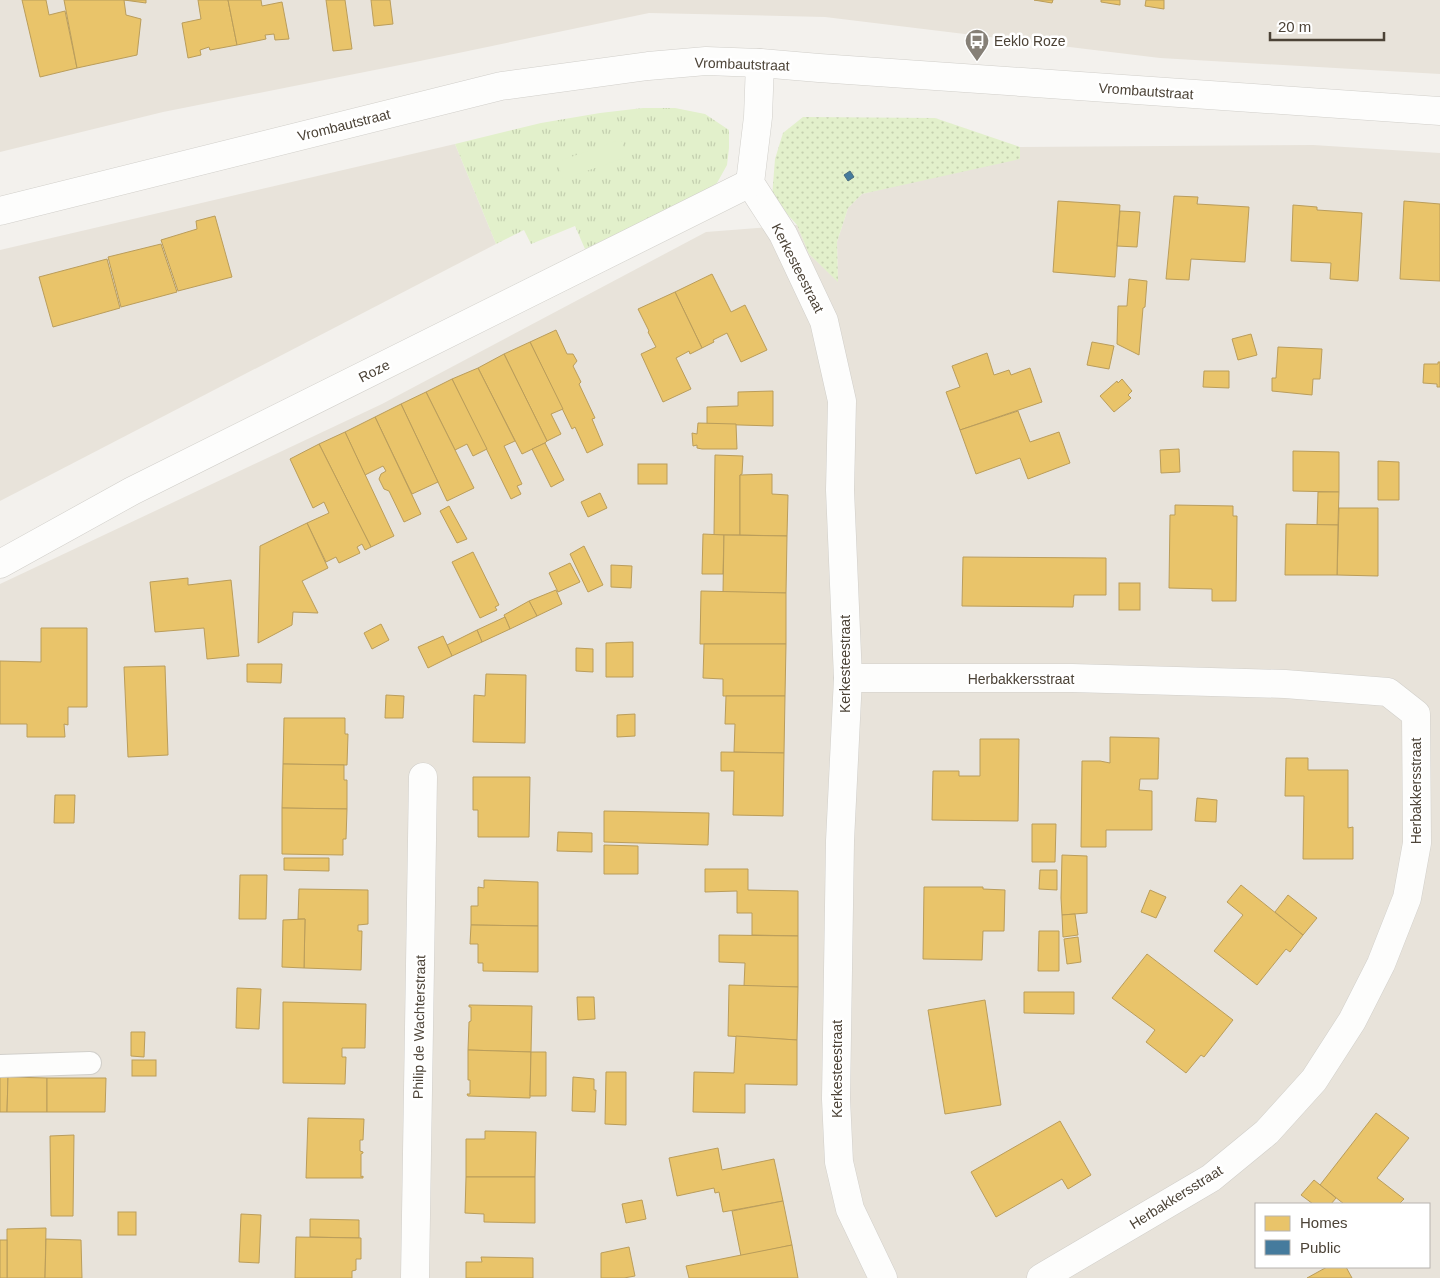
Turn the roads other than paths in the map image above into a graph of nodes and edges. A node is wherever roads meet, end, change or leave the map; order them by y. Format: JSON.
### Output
{"nodes":[{"id":1,"x":760,"y":63,"type":"junction"},
{"id":2,"x":1440,"y":111,"type":"edge"},
{"id":3,"x":750,"y":183,"type":"junction"},
{"id":4,"x":0,"y":211,"type":"edge"},
{"id":5,"x":0,"y":564,"type":"edge"},
{"id":6,"x":848,"y":678,"type":"junction"},
{"id":7,"x":422,"y":777,"type":"dead end"},
{"id":8,"x":90,"y":1063,"type":"dead end"},
{"id":9,"x":0,"y":1066,"type":"edge"},
{"id":10,"x":415,"y":1278,"type":"edge"},
{"id":11,"x":883,"y":1278,"type":"edge"},
{"id":12,"x":1041,"y":1278,"type":"edge"}],
"edges":[{"from":1,"to":2,"type":"street","name":"Vrombautstraat"},
{"from":1,"to":3,"type":"street"},
{"from":1,"to":4,"type":"street","name":"Vrombautstraat"},
{"from":3,"to":5,"type":"street","name":"Roze"},
{"from":3,"to":6,"type":"street","name":"Kerkesteestraat"},
{"from":6,"to":11,"type":"street","name":"Kerkesteestraat"},
{"from":6,"to":12,"type":"street","name":"Herbakkersstraat"},
{"from":7,"to":10,"type":"street","name":"Philip de Wachterstraat"},
{"from":8,"to":9,"type":"lane"}]}
